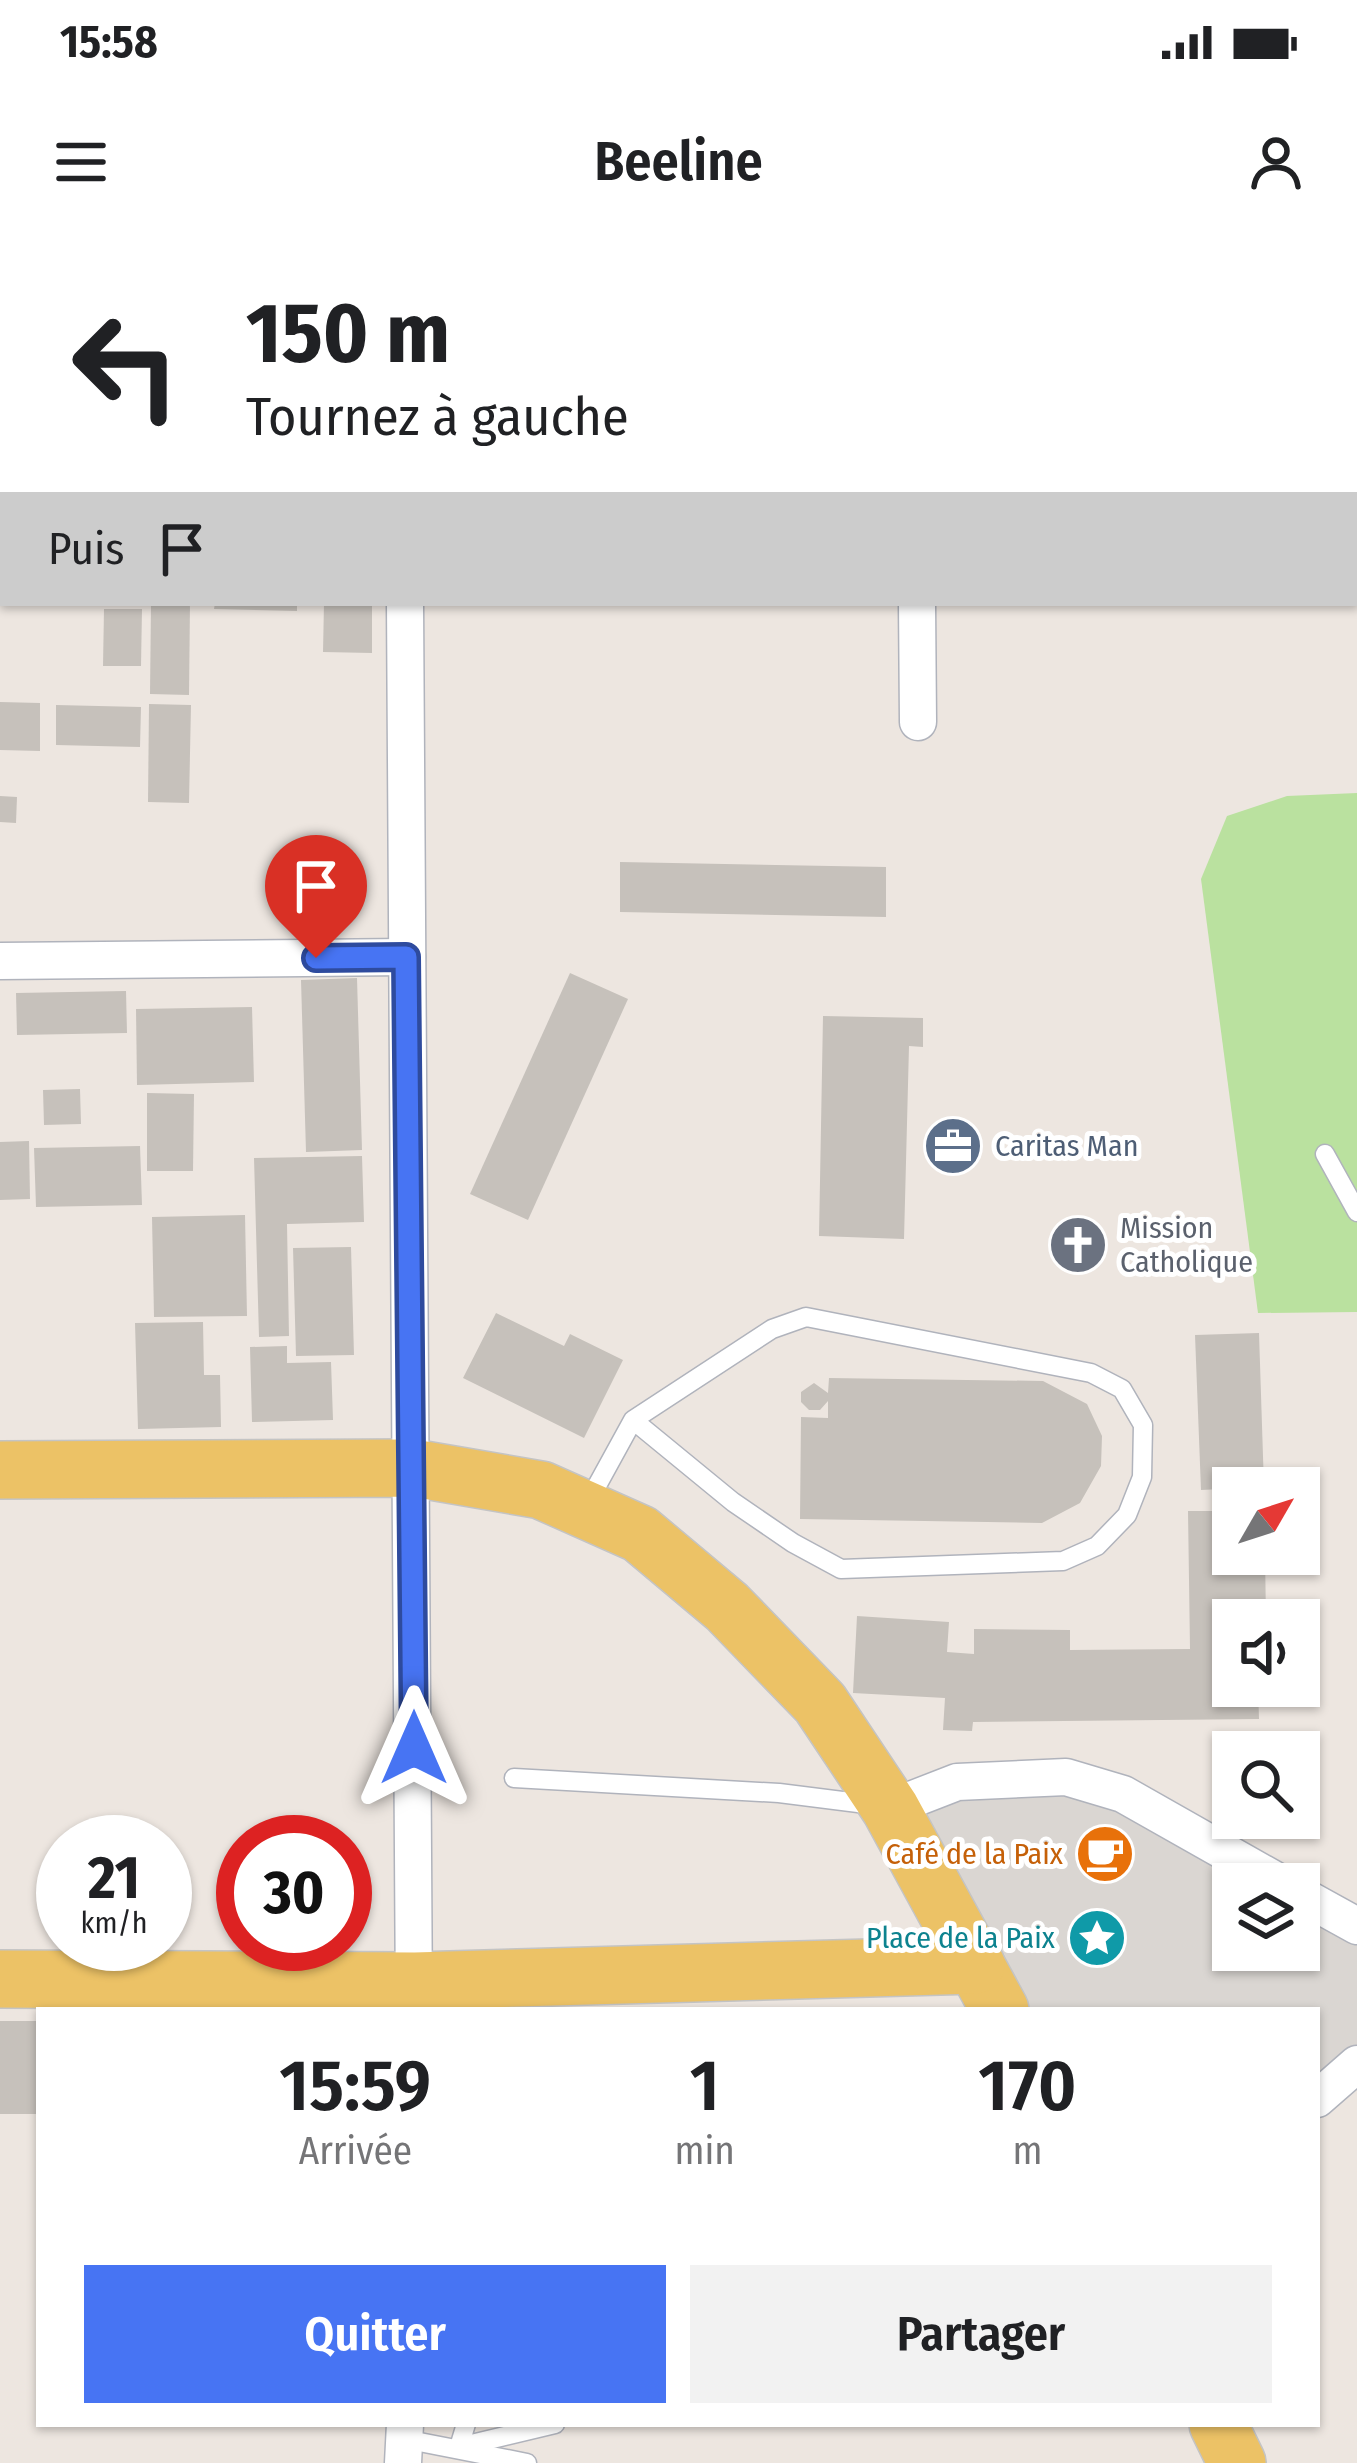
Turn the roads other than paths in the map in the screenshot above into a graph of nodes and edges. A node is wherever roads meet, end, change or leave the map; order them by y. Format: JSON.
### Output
{"nodes":[{"id":1,"x":405,"y":606,"type":"edge"},
{"id":2,"x":917,"y":606,"type":"edge"},
{"id":3,"x":917,"y":722,"type":"dead end"},
{"id":4,"x":406,"y":957,"type":"junction"},
{"id":5,"x":0,"y":961,"type":"edge"},
{"id":6,"x":1325,"y":1154,"type":"dead end"},
{"id":7,"x":1357,"y":1212,"type":"edge"},
{"id":8,"x":633,"y":1420,"type":"junction"},
{"id":9,"x":413,"y":1468,"type":"junction"},
{"id":10,"x":0,"y":1470,"type":"edge"},
{"id":11,"x":584,"y":1510,"type":"junction"},
{"id":12,"x":514,"y":1778,"type":"dead end"},
{"id":13,"x":890,"y":1808,"type":"junction"},
{"id":14,"x":1245,"y":1863,"type":"edge"},
{"id":15,"x":1320,"y":1904,"type":"edge"},
{"id":16,"x":1356,"y":1920,"type":"edge"},
{"id":17,"x":0,"y":1979,"type":"edge"},
{"id":18,"x":988,"y":1988,"type":"edge"},
{"id":19,"x":415,"y":1996,"type":"edge"},
{"id":20,"x":1357,"y":2064,"type":"edge"},
{"id":21,"x":1320,"y":2096,"type":"edge"},
{"id":22,"x":465,"y":2427,"type":"edge"},
{"id":23,"x":542,"y":2427,"type":"edge"},
{"id":24,"x":1219,"y":2427,"type":"edge"},
{"id":25,"x":404,"y":2442,"type":"edge"},
{"id":26,"x":459,"y":2447,"type":"junction"},
{"id":27,"x":527,"y":2463,"type":"edge"},
{"id":28,"x":1237,"y":2463,"type":"edge"}],
"edges":[{"from":1,"to":4,"type":"street"},
{"from":2,"to":3,"type":"street"},
{"from":4,"to":5,"type":"street"},
{"from":4,"to":9,"type":"street"},
{"from":6,"to":7,"type":"lane"},
{"from":8,"to":8,"type":"lane"},
{"from":8,"to":11,"type":"lane"},
{"from":9,"to":10,"type":"main road"},
{"from":9,"to":11,"type":"main road"},
{"from":9,"to":19,"type":"street"},
{"from":11,"to":13,"type":"main road"},
{"from":12,"to":13,"type":"lane"},
{"from":13,"to":14,"type":"street"},
{"from":13,"to":18,"type":"main road"},
{"from":15,"to":16,"type":"street"},
{"from":17,"to":19,"type":"main road"},
{"from":18,"to":19,"type":"main road"},
{"from":20,"to":21,"type":"street"},
{"from":22,"to":26,"type":"lane"},
{"from":23,"to":26,"type":"lane"},
{"from":24,"to":28,"type":"main road"},
{"from":25,"to":26,"type":"lane"},
{"from":26,"to":27,"type":"lane"}]}
